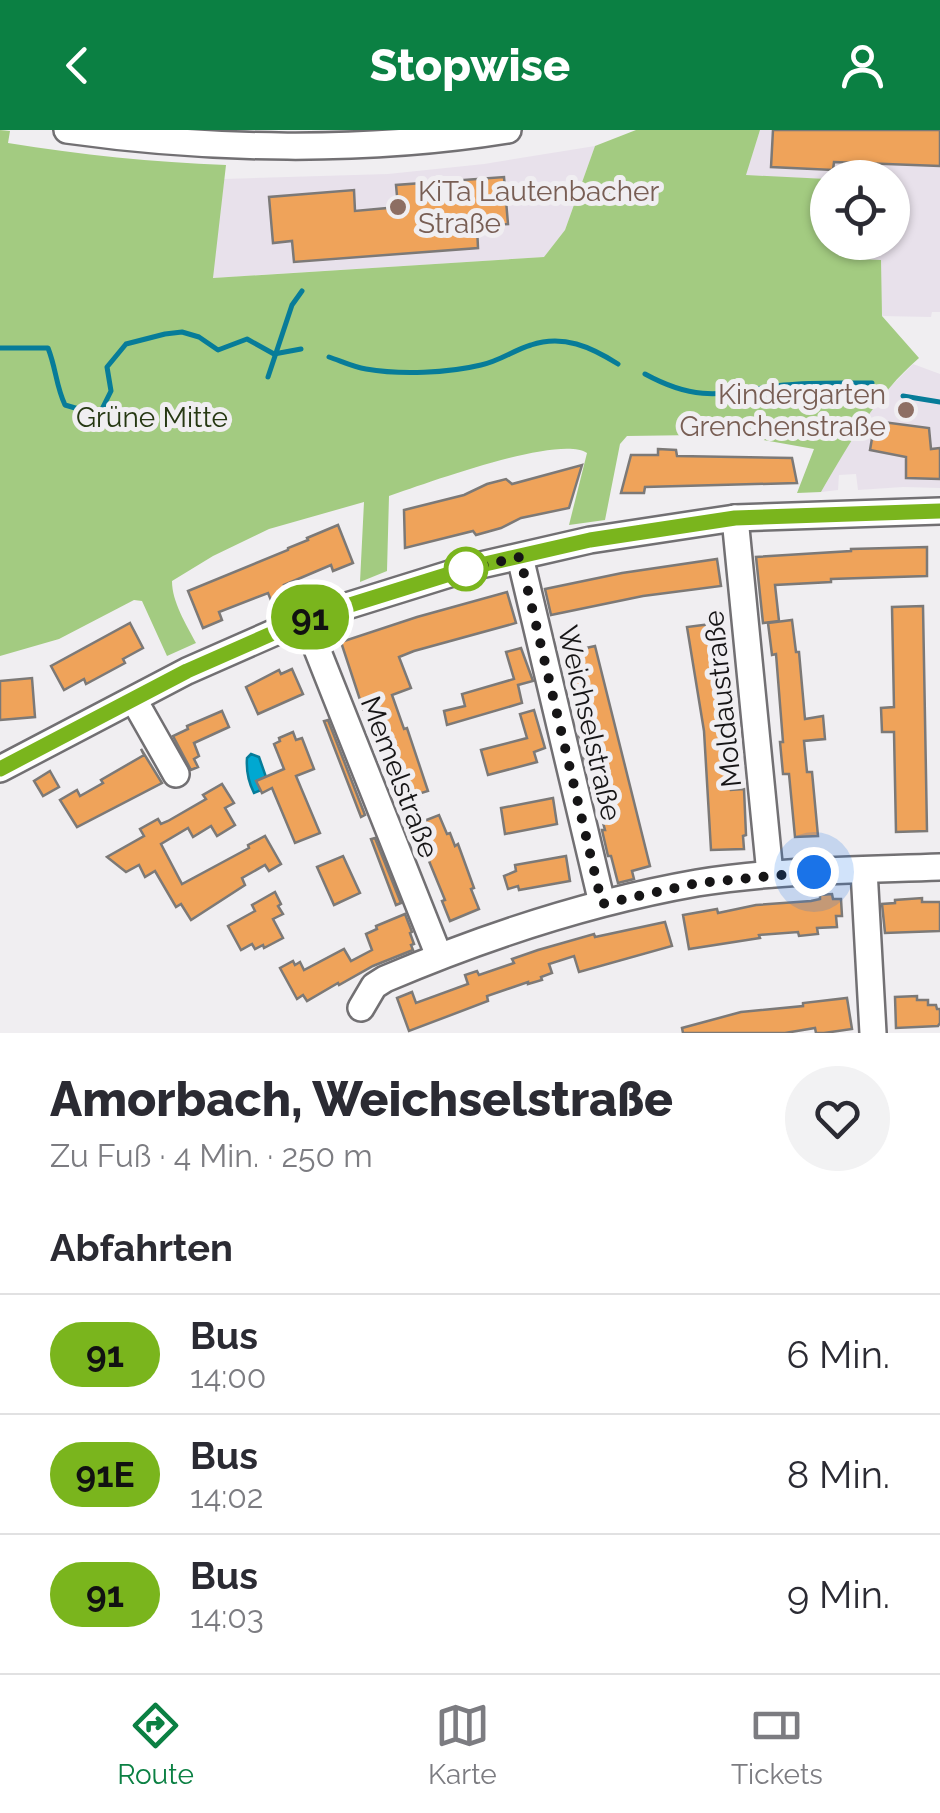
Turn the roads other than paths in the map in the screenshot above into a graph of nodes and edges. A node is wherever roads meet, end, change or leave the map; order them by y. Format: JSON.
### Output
{"nodes":[{"id":1,"x":70,"y":130,"type":"edge"},
{"id":2,"x":508,"y":130,"type":"edge"},
{"id":3,"x":940,"y":511,"type":"edge"},
{"id":4,"x":735,"y":518,"type":"junction"},
{"id":5,"x":520,"y":557,"type":"junction"},
{"id":6,"x":305,"y":619,"type":"junction"},
{"id":7,"x":134,"y":700,"type":"junction"},
{"id":8,"x":0,"y":768,"type":"edge"},
{"id":9,"x":176,"y":774,"type":"dead end"},
{"id":10,"x":940,"y":868,"type":"edge"},
{"id":11,"x":864,"y":870,"type":"junction"},
{"id":12,"x":770,"y":874,"type":"junction"},
{"id":13,"x":602,"y":904,"type":"junction"},
{"id":14,"x":438,"y":956,"type":"junction"},
{"id":15,"x":361,"y":1008,"type":"dead end"},
{"id":16,"x":873,"y":1033,"type":"edge"}],
"edges":[{"from":1,"to":2,"type":"street"},
{"from":3,"to":4,"type":"street"},
{"from":4,"to":5,"type":"street"},
{"from":4,"to":12,"type":"street","name":"Moldaustraße"},
{"from":5,"to":6,"type":"street"},
{"from":5,"to":13,"type":"street","name":"Weichselstraße"},
{"from":6,"to":7,"type":"street"},
{"from":6,"to":14,"type":"street","name":"Memelstraße"},
{"from":7,"to":8,"type":"street"},
{"from":7,"to":9,"type":"street"},
{"from":10,"to":11,"type":"street"},
{"from":11,"to":12,"type":"street"},
{"from":11,"to":16,"type":"street"},
{"from":12,"to":13,"type":"street"},
{"from":13,"to":14,"type":"street"},
{"from":14,"to":15,"type":"street"}]}
